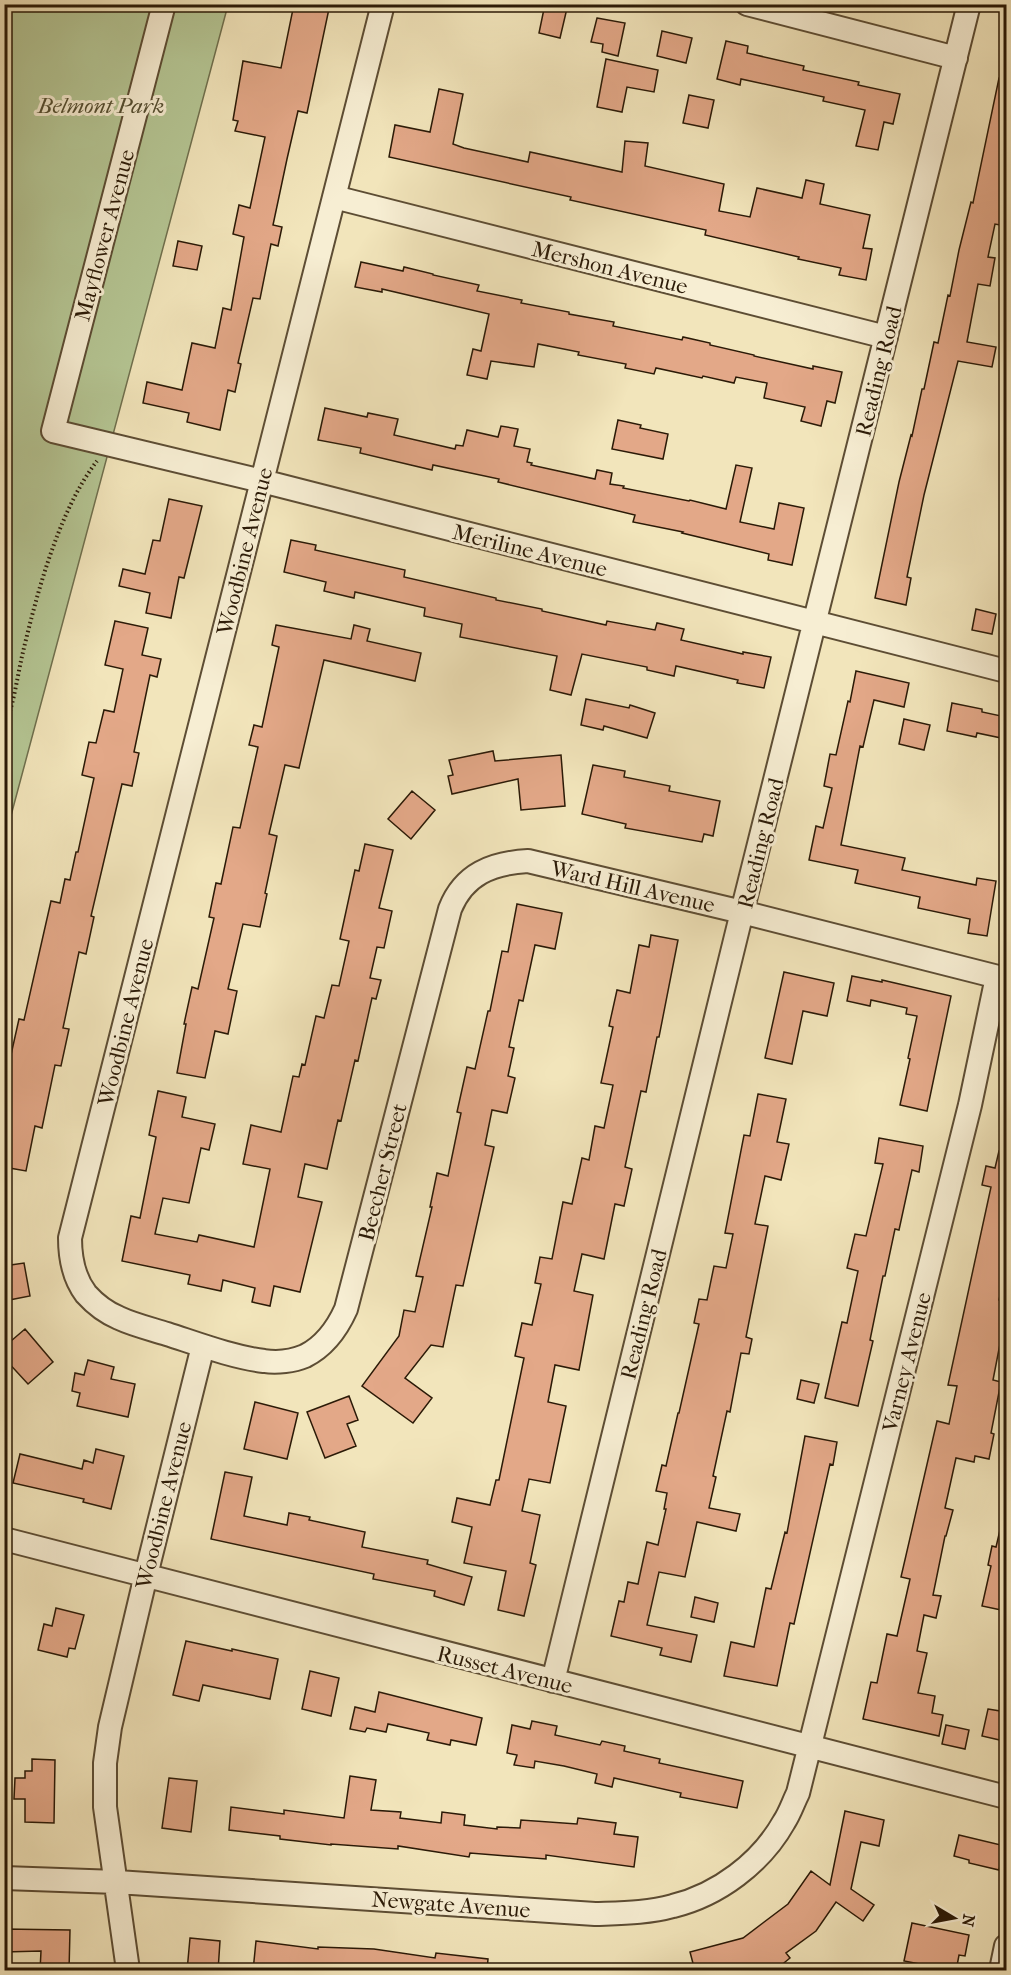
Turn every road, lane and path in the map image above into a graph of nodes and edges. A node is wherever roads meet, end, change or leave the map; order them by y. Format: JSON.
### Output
{"nodes":[{"id":1,"x":164,"y":4,"type":"edge"},
{"id":2,"x":383,"y":4,"type":"edge"},
{"id":3,"x":747,"y":4,"type":"edge"},
{"id":4,"x":969,"y":4,"type":"edge"},
{"id":5,"x":956,"y":58,"type":"junction"},
{"id":6,"x":334,"y":197,"type":"junction"},
{"id":7,"x":886,"y":337,"type":"junction"},
{"id":8,"x":53,"y":431,"type":"joint"},
{"id":9,"x":109,"y":444,"type":"junction"},
{"id":10,"x":262,"y":482,"type":"junction"},
{"id":11,"x":815,"y":622,"type":"junction"},
{"id":12,"x":1006,"y":671,"type":"edge"},
{"id":13,"x":4,"y":728,"type":"edge"},
{"id":14,"x":472,"y":878,"type":"joint"},
{"id":15,"x":742,"y":912,"type":"junction"},
{"id":16,"x":1002,"y":978,"type":"edge"},
{"id":17,"x":203,"y":1346,"type":"junction"},
{"id":18,"x":4,"y":1539,"type":"edge"},
{"id":19,"x":146,"y":1575,"type":"junction"},
{"id":20,"x":553,"y":1681,"type":"junction"},
{"id":21,"x":810,"y":1746,"type":"junction"},
{"id":22,"x":1006,"y":1797,"type":"edge"},
{"id":23,"x":4,"y":1878,"type":"edge"},
{"id":24,"x":117,"y":1882,"type":"junction"},
{"id":25,"x":1006,"y":1946,"type":"edge"},
{"id":26,"x":129,"y":1971,"type":"edge"},
{"id":27,"x":1001,"y":1971,"type":"edge"}],
"edges":[{"from":1,"to":8,"type":"street","name":"Mayflower Avenue"},
{"from":2,"to":6,"type":"street","name":"Woodbine Avenue"},
{"from":3,"to":5,"type":"street"},
{"from":4,"to":5,"type":"street","name":"Reading Road"},
{"from":5,"to":7,"type":"street","name":"Reading Road"},
{"from":6,"to":7,"type":"street","name":"Mershon Avenue"},
{"from":6,"to":10,"type":"street","name":"Woodbine Avenue"},
{"from":7,"to":11,"type":"street","name":"Reading Road"},
{"from":8,"to":9,"type":"street","name":"Meriline Avenue"},
{"from":9,"to":10,"type":"street","name":"Meriline Avenue"},
{"from":9,"to":13,"type":"path"},
{"from":10,"to":11,"type":"street","name":"Meriline Avenue"},
{"from":10,"to":17,"type":"street","name":"Woodbine Avenue"},
{"from":11,"to":12,"type":"street","name":"Meriline Avenue"},
{"from":11,"to":15,"type":"street","name":"Reading Road"},
{"from":14,"to":15,"type":"street","name":"Ward Hill Avenue"},
{"from":14,"to":17,"type":"street","name":"Beecher Street"},
{"from":15,"to":16,"type":"street","name":"Ward Hill Avenue"},
{"from":15,"to":20,"type":"street","name":"Reading Road"},
{"from":16,"to":21,"type":"street","name":"Varney Avenue"},
{"from":17,"to":19,"type":"street","name":"Woodbine Avenue"},
{"from":18,"to":19,"type":"street","name":"Russet Avenue"},
{"from":19,"to":20,"type":"street","name":"Russet Avenue"},
{"from":19,"to":24,"type":"street","name":"Woodbine Avenue"},
{"from":20,"to":21,"type":"street","name":"Russet Avenue"},
{"from":21,"to":22,"type":"street","name":"Russet Avenue"},
{"from":21,"to":24,"type":"street","name":"Newgate Avenue"},
{"from":23,"to":24,"type":"street","name":"Newgate Avenue"},
{"from":24,"to":26,"type":"street","name":"Woodbine Avenue"},
{"from":25,"to":27,"type":"street"}]}
